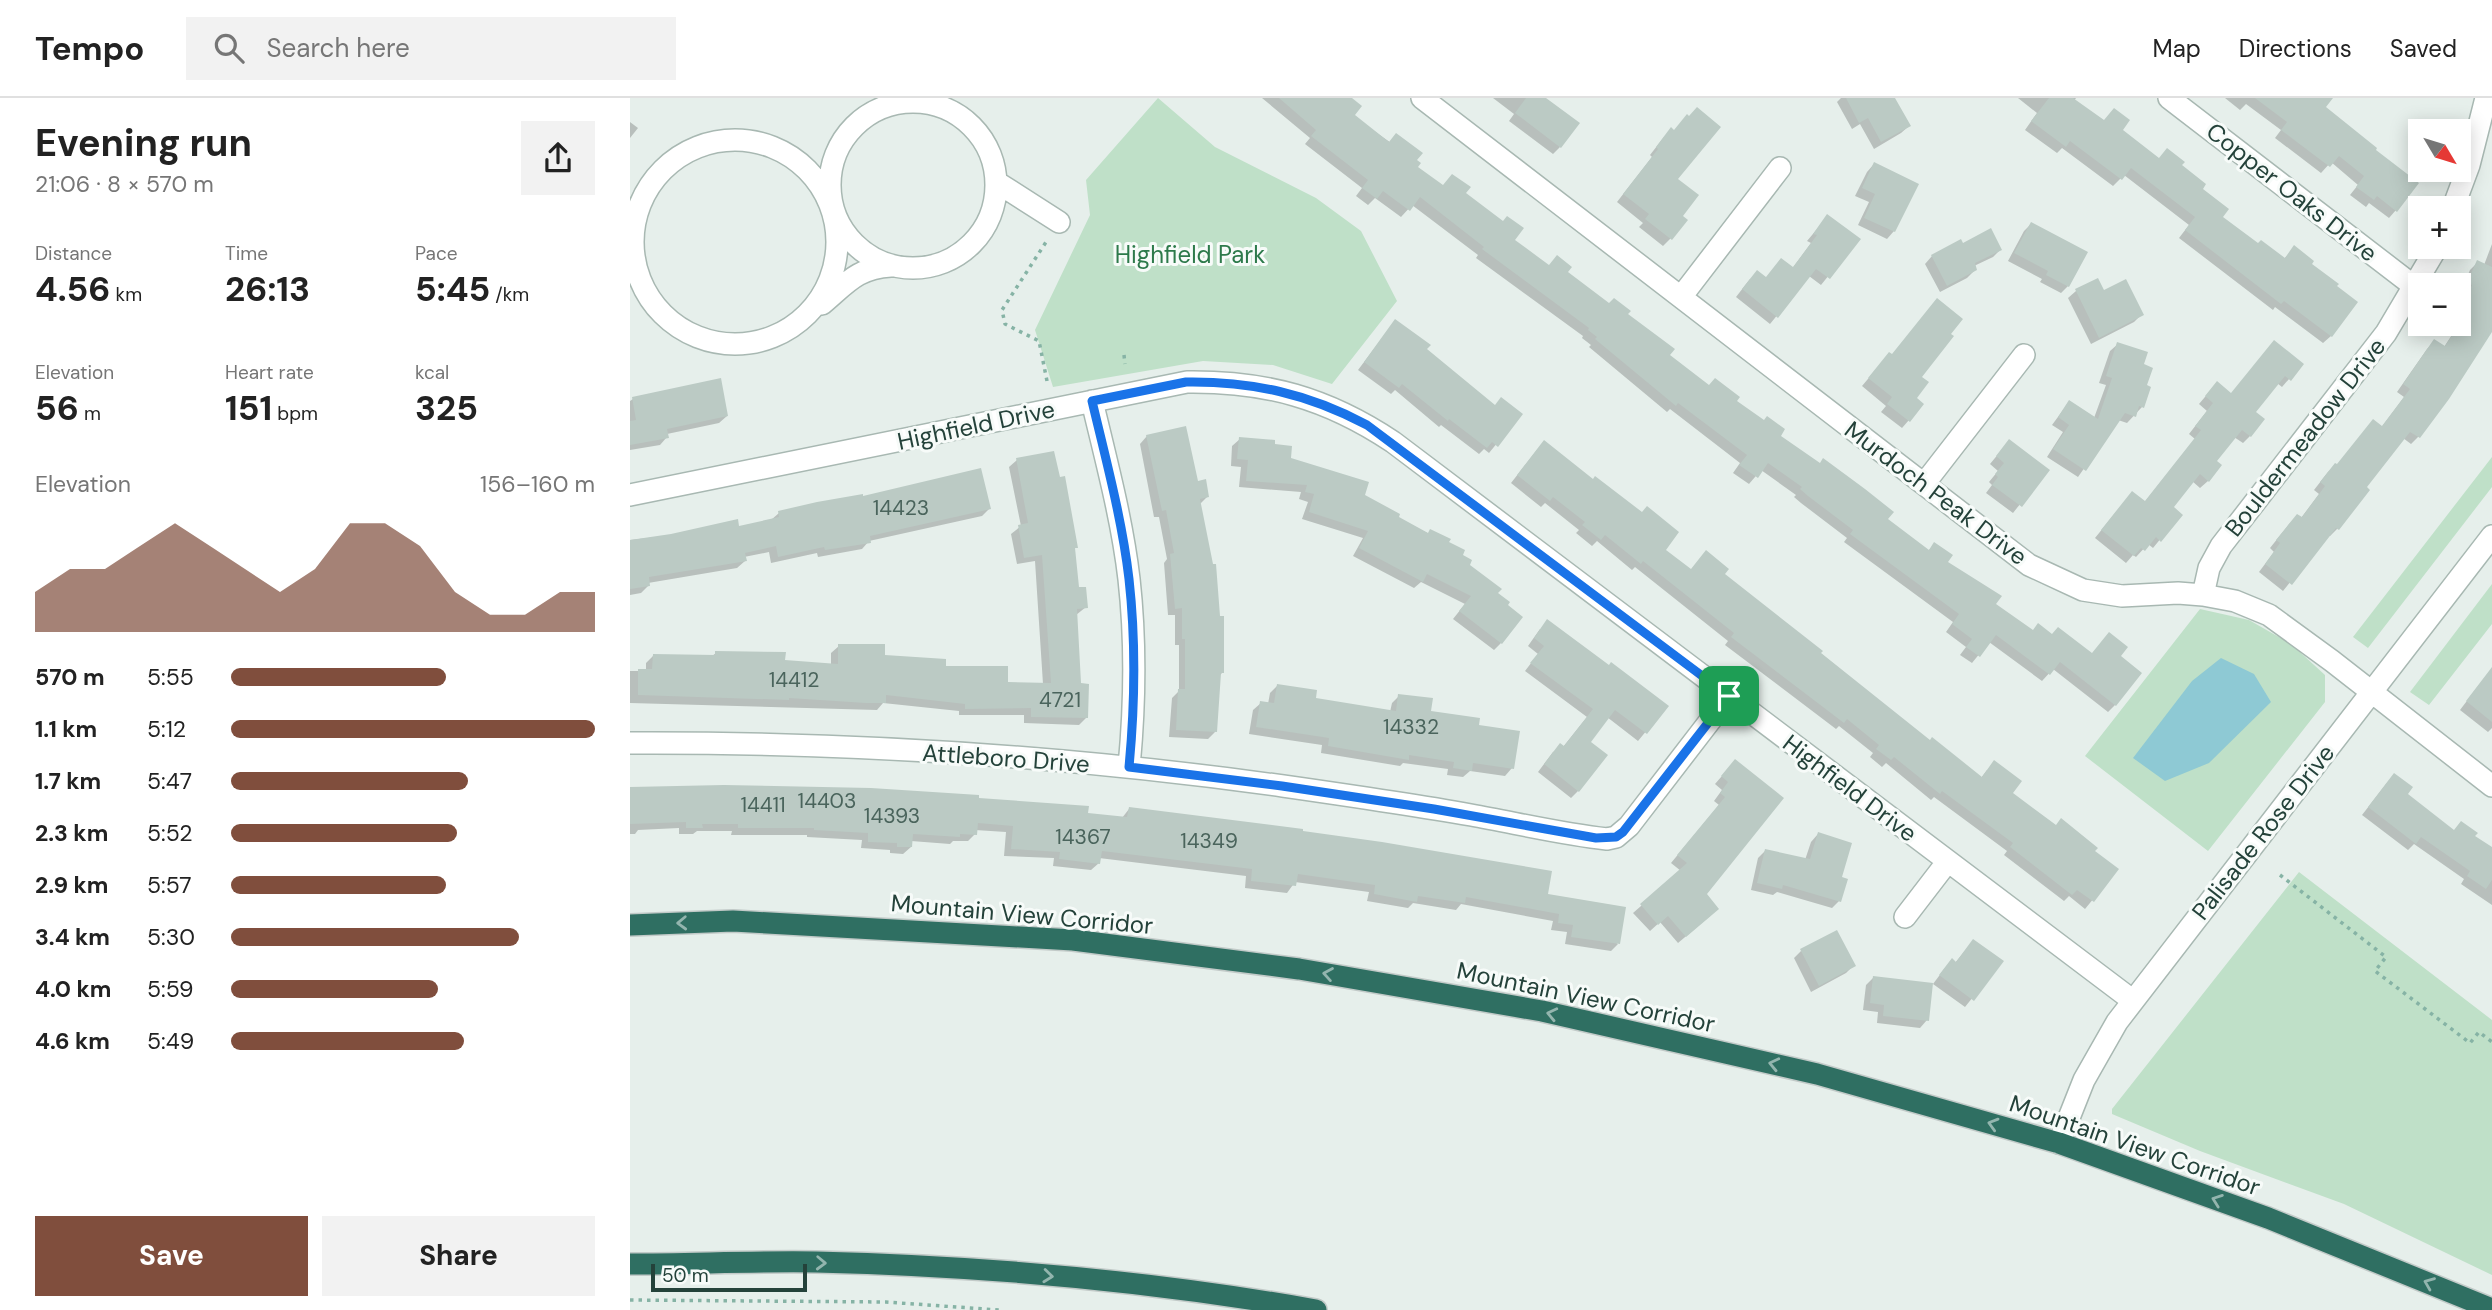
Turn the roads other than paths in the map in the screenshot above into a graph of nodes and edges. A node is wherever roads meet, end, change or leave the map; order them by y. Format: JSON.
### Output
{"nodes":[{"id":1,"x":1422,"y":98,"type":"edge"},
{"id":2,"x":2169,"y":98,"type":"edge"},
{"id":3,"x":2486,"y":98,"type":"edge"},
{"id":4,"x":834,"y":156,"type":"junction"},
{"id":5,"x":794,"y":159,"type":"junction"},
{"id":6,"x":1780,"y":168,"type":"dead end"},
{"id":7,"x":998,"y":183,"type":"junction"},
{"id":8,"x":2457,"y":196,"type":"edge"},
{"id":9,"x":833,"y":211,"type":"junction"},
{"id":10,"x":632,"y":222,"type":"edge"},
{"id":11,"x":1059,"y":222,"type":"road end"},
{"id":12,"x":891,"y":266,"type":"junction"},
{"id":13,"x":2408,"y":282,"type":"edge"},
{"id":14,"x":1681,"y":297,"type":"junction"},
{"id":15,"x":2408,"y":298,"type":"edge"},
{"id":16,"x":804,"y":319,"type":"junction"},
{"id":17,"x":2024,"y":355,"type":"dead end"},
{"id":18,"x":1092,"y":401,"type":"junction"},
{"id":19,"x":1924,"y":484,"type":"junction"},
{"id":20,"x":630,"y":495,"type":"edge"},
{"id":21,"x":2492,"y":536,"type":"edge"},
{"id":22,"x":2203,"y":595,"type":"junction"},
{"id":23,"x":2372,"y":692,"type":"junction"},
{"id":24,"x":1729,"y":696,"type":"junction"},
{"id":25,"x":630,"y":743,"type":"edge"},
{"id":26,"x":1129,"y":767,"type":"junction"},
{"id":27,"x":2492,"y":786,"type":"edge"},
{"id":28,"x":1948,"y":861,"type":"junction"},
{"id":29,"x":1905,"y":917,"type":"dead end"},
{"id":30,"x":630,"y":925,"type":"edge"},
{"id":31,"x":2132,"y":1000,"type":"junction"},
{"id":32,"x":2059,"y":1143,"type":"junction"},
{"id":33,"x":630,"y":1264,"type":"edge"},
{"id":34,"x":2492,"y":1309,"type":"edge"},
{"id":35,"x":1316,"y":1310,"type":"edge"}],
"edges":[{"from":1,"to":14,"type":"street","name":"Murdoch Peak Drive"},
{"from":2,"to":13,"type":"street","name":"Copper Oaks Drive"},
{"from":3,"to":8,"type":"street"},
{"from":4,"to":5,"type":"street"},
{"from":4,"to":7,"type":"street"},
{"from":4,"to":9,"type":"street"},
{"from":5,"to":9,"type":"street"},
{"from":5,"to":10,"type":"street"},
{"from":6,"to":14,"type":"street"},
{"from":7,"to":11,"type":"street"},
{"from":7,"to":12,"type":"street"},
{"from":9,"to":12,"type":"street"},
{"from":9,"to":16,"type":"street"},
{"from":10,"to":16,"type":"street"},
{"from":12,"to":16,"type":"street"},
{"from":14,"to":19,"type":"street","name":"Murdoch Peak Drive"},
{"from":15,"to":22,"type":"street","name":"Bouldermeadow Drive"},
{"from":17,"to":19,"type":"street"},
{"from":18,"to":20,"type":"street","name":"Highfield Drive"},
{"from":18,"to":24,"type":"street","name":"Highfield Drive"},
{"from":18,"to":26,"type":"street"},
{"from":19,"to":22,"type":"street","name":"Murdoch Peak Drive"},
{"from":21,"to":23,"type":"street","name":"Palisade Rose Drive"},
{"from":22,"to":23,"type":"street","name":"Murdoch Peak Drive"},
{"from":23,"to":27,"type":"street","name":"Murdoch Peak Drive"},
{"from":23,"to":31,"type":"street","name":"Palisade Rose Drive"},
{"from":24,"to":26,"type":"street","name":"Attleboro Drive"},
{"from":24,"to":28,"type":"street","name":"Highfield Drive"},
{"from":25,"to":26,"type":"street","name":"Attleboro Drive"},
{"from":28,"to":29,"type":"street"},
{"from":28,"to":31,"type":"street","name":"Highfield Drive"},
{"from":32,"to":30,"type":"highway","name":"Mountain View Corridor","one_way":true},
{"from":31,"to":32,"type":"street","name":"Palisade Rose Drive"},
{"from":34,"to":32,"type":"highway","name":"Mountain View Corridor","one_way":true},
{"from":33,"to":35,"type":"highway","one_way":true}]}
